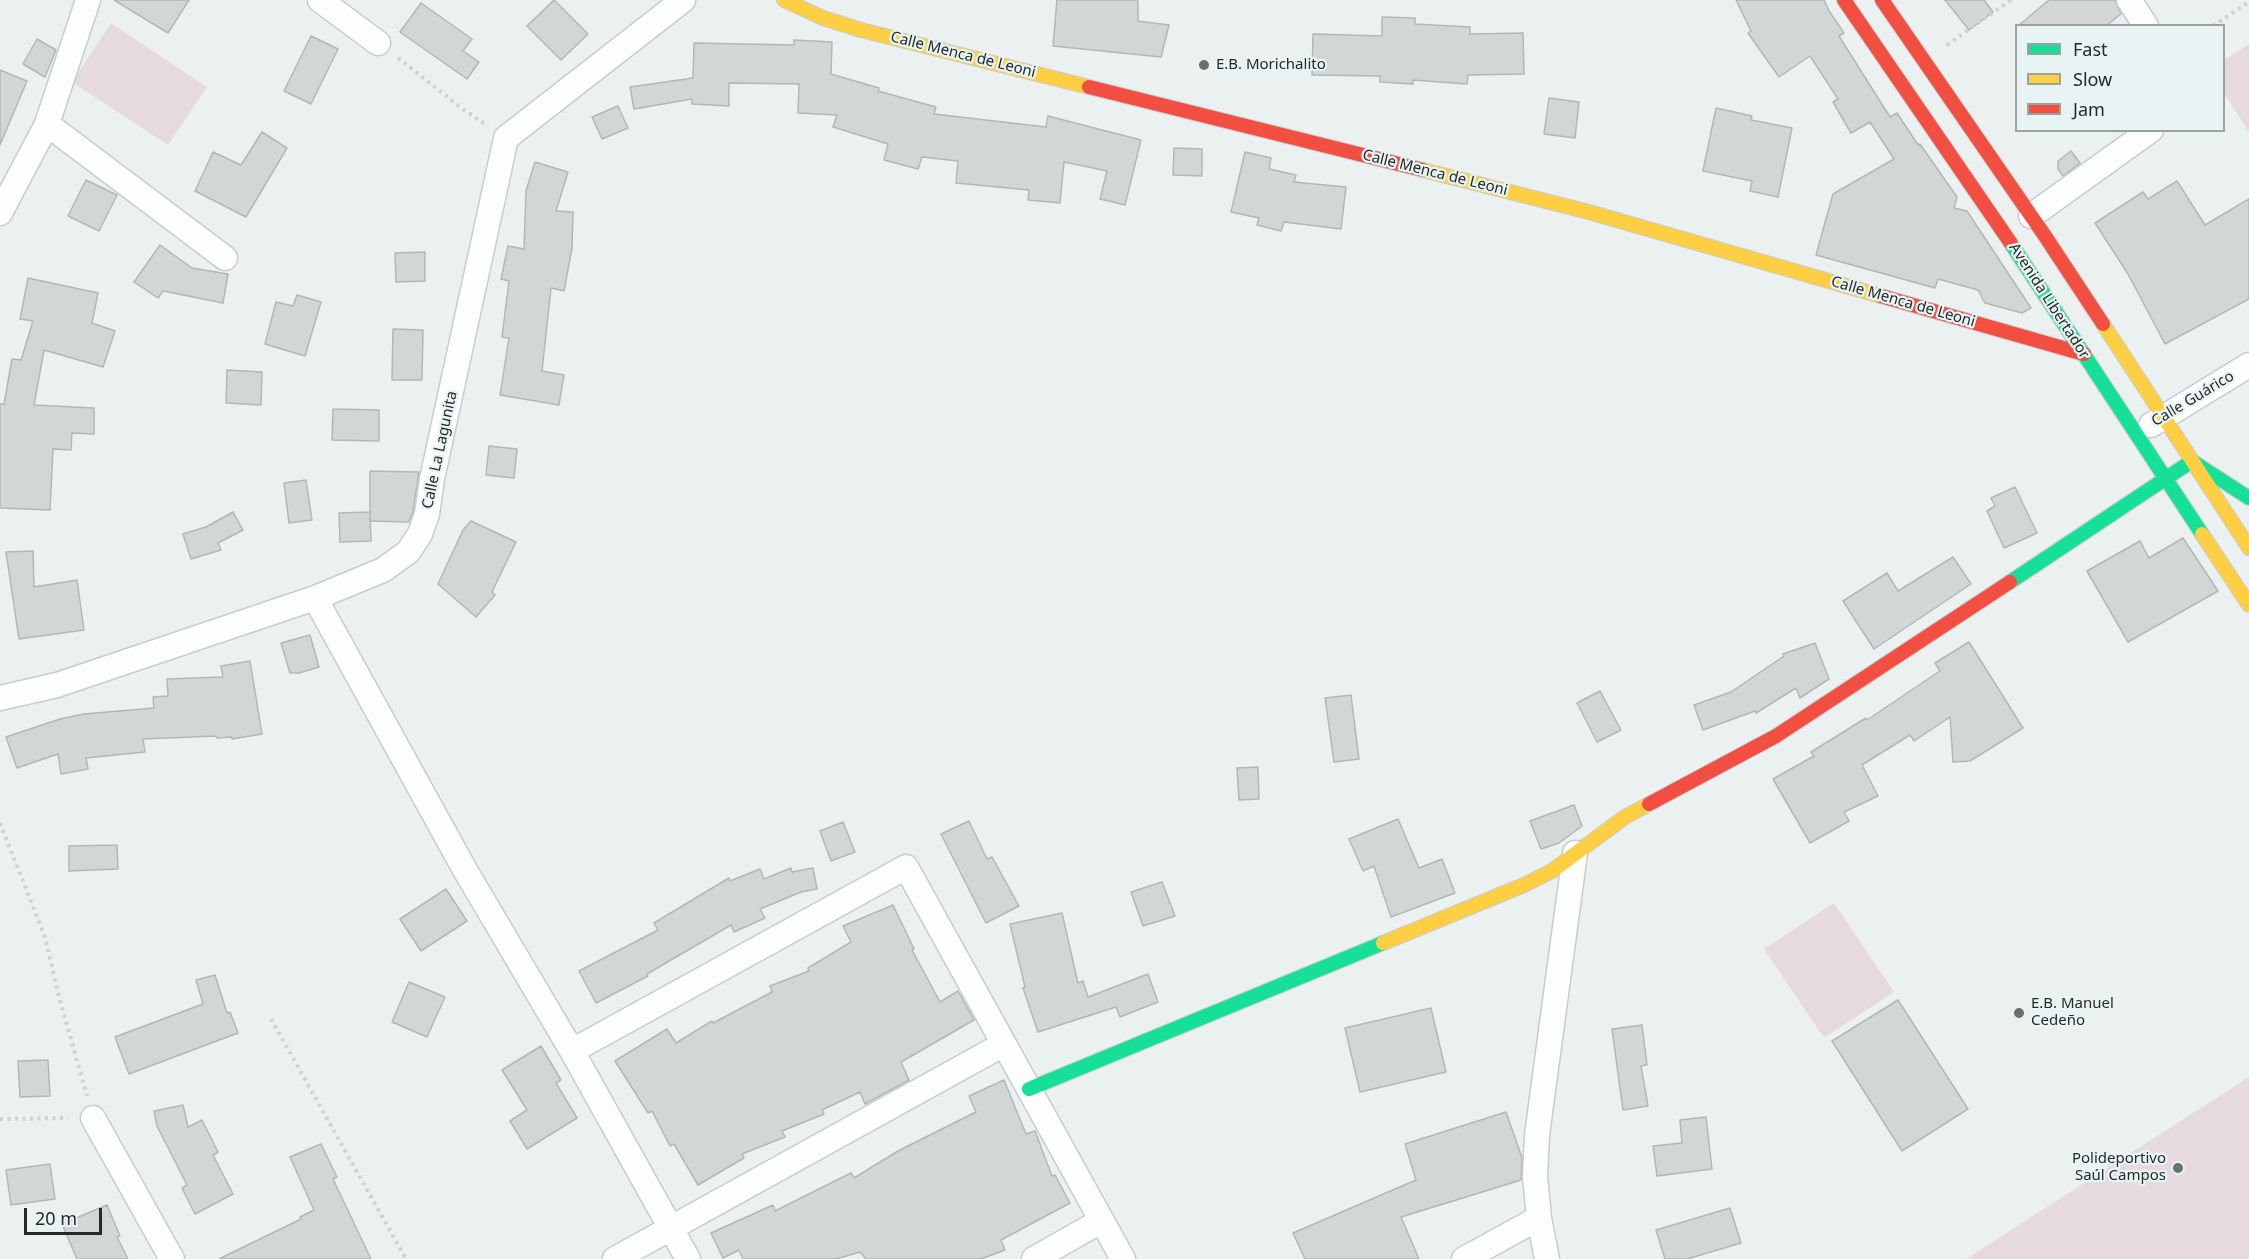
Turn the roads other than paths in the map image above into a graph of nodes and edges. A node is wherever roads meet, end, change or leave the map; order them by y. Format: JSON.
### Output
{"nodes":[{"id":1,"x":88,"y":0,"type":"edge"},
{"id":2,"x":683,"y":0,"type":"edge"},
{"id":3,"x":784,"y":0,"type":"edge"},
{"id":4,"x":1844,"y":0,"type":"edge"},
{"id":5,"x":1882,"y":0,"type":"edge"},
{"id":6,"x":2129,"y":0,"type":"edge"},
{"id":7,"x":329,"y":2,"type":"edge"},
{"id":8,"x":2145,"y":24,"type":"edge"},
{"id":9,"x":378,"y":43,"type":"road end"},
{"id":10,"x":47,"y":124,"type":"junction"},
{"id":11,"x":2148,"y":132,"type":"edge"},
{"id":12,"x":0,"y":213,"type":"edge"},
{"id":13,"x":2031,"y":216,"type":"junction"},
{"id":14,"x":225,"y":258,"type":"dead end"},
{"id":15,"x":2084,"y":354,"type":"junction"},
{"id":16,"x":2249,"y":365,"type":"edge"},
{"id":17,"x":2163,"y":417,"type":"junction"},
{"id":18,"x":2136,"y":434,"type":"junction"},
{"id":19,"x":2192,"y":461,"type":"junction"},
{"id":20,"x":2166,"y":478,"type":"junction"},
{"id":21,"x":2249,"y":498,"type":"edge"},
{"id":22,"x":2249,"y":548,"type":"edge"},
{"id":23,"x":315,"y":598,"type":"junction"},
{"id":24,"x":2249,"y":605,"type":"edge"},
{"id":25,"x":0,"y":698,"type":"edge"},
{"id":26,"x":1575,"y":853,"type":"junction"},
{"id":27,"x":1004,"y":1044,"type":"junction"},
{"id":28,"x":572,"y":1051,"type":"junction"},
{"id":29,"x":1029,"y":1089,"type":"junction"},
{"id":30,"x":93,"y":1118,"type":"road end"},
{"id":31,"x":1539,"y":1218,"type":"junction"},
{"id":32,"x":1101,"y":1221,"type":"junction"},
{"id":33,"x":671,"y":1228,"type":"junction"},
{"id":34,"x":172,"y":1259,"type":"edge"},
{"id":35,"x":615,"y":1259,"type":"edge"},
{"id":36,"x":688,"y":1259,"type":"edge"},
{"id":37,"x":1034,"y":1259,"type":"edge"},
{"id":38,"x":1123,"y":1259,"type":"edge"},
{"id":39,"x":1464,"y":1259,"type":"edge"},
{"id":40,"x":1548,"y":1259,"type":"edge"}],
"edges":[{"from":1,"to":10,"type":"street"},
{"from":2,"to":23,"type":"street","name":"Calle La Lagunita"},
{"from":3,"to":15,"type":"main road","name":"Calle Menca de Leoni"},
{"from":4,"to":15,"type":"main road","name":"Avenida Libertador"},
{"from":5,"to":13,"type":"main road","name":"Avenida Libertador"},
{"from":6,"to":8,"type":"street"},
{"from":7,"to":9,"type":"street"},
{"from":10,"to":12,"type":"street"},
{"from":10,"to":14,"type":"street"},
{"from":11,"to":13,"type":"street"},
{"from":13,"to":17,"type":"main road","name":"Avenida Libertador"},
{"from":15,"to":18,"type":"main road","name":"Avenida Libertador"},
{"from":16,"to":17,"type":"street","name":"Calle Guárico"},
{"from":17,"to":18,"type":"street","name":"Calle Guárico"},
{"from":17,"to":19,"type":"main road","name":"Avenida Libertador"},
{"from":18,"to":20,"type":"main road","name":"Avenida Libertador"},
{"from":19,"to":20,"type":"main road"},
{"from":19,"to":21,"type":"main road"},
{"from":19,"to":22,"type":"main road","name":"Avenida Libertador"},
{"from":20,"to":24,"type":"main road","name":"Avenida Libertador"},
{"from":20,"to":26,"type":"main road"},
{"from":23,"to":25,"type":"street","name":"Calle La Lagunita"},
{"from":23,"to":28,"type":"street"},
{"from":26,"to":29,"type":"main road"},
{"from":26,"to":31,"type":"street"},
{"from":27,"to":28,"type":"street"},
{"from":27,"to":29,"type":"street"},
{"from":27,"to":33,"type":"street"},
{"from":28,"to":33,"type":"street"},
{"from":29,"to":32,"type":"street"},
{"from":30,"to":34,"type":"street"},
{"from":31,"to":39,"type":"street"},
{"from":31,"to":40,"type":"street"},
{"from":32,"to":37,"type":"street"},
{"from":32,"to":38,"type":"street"},
{"from":33,"to":35,"type":"street"},
{"from":33,"to":36,"type":"street"}]}
